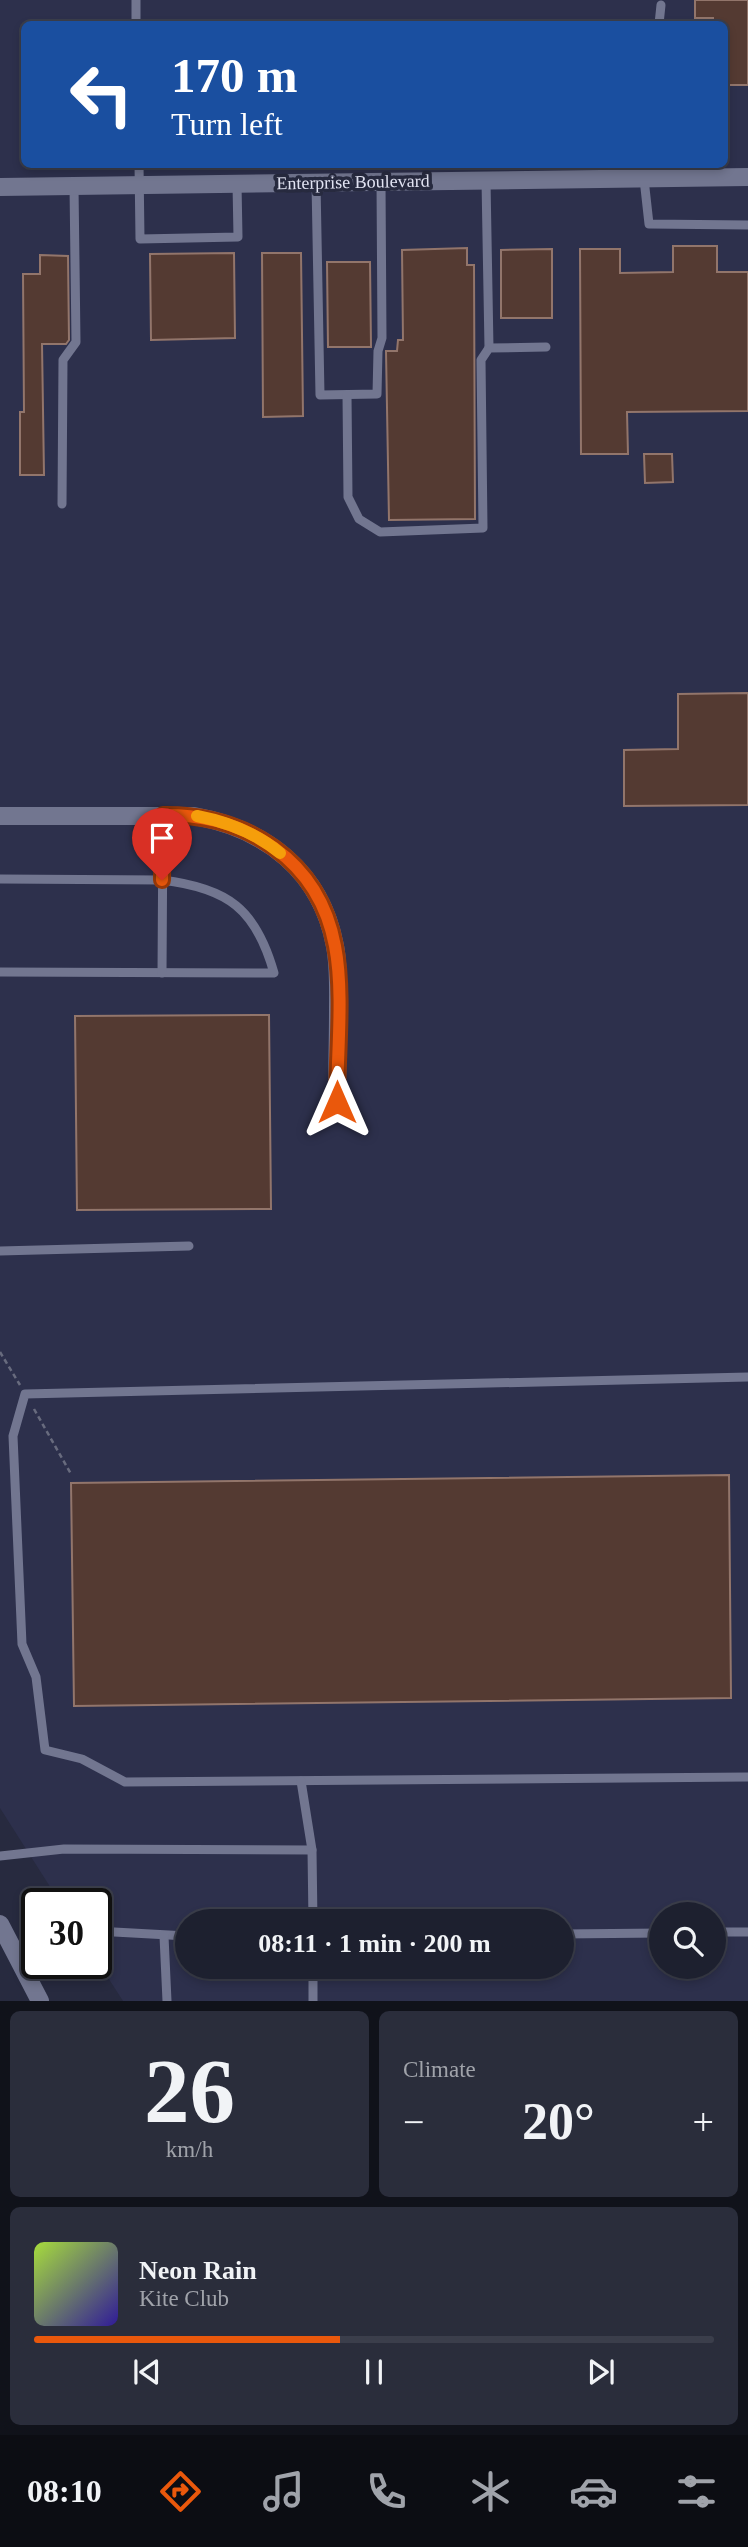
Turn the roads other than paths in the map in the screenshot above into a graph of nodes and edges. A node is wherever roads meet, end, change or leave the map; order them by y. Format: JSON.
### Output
{"nodes":[{"id":1,"x":136,"y":0,"type":"edge"},
{"id":2,"x":661,"y":5,"type":"dead end"},
{"id":3,"x":136,"y":21,"type":"edge"},
{"id":4,"x":659,"y":21,"type":"edge"},
{"id":5,"x":139,"y":168,"type":"edge"},
{"id":6,"x":650,"y":174,"type":"edge"},
{"id":7,"x":748,"y":177,"type":"edge"},
{"id":8,"x":486,"y":181,"type":"junction"},
{"id":9,"x":380,"y":182,"type":"junction"},
{"id":10,"x":316,"y":183,"type":"junction"},
{"id":11,"x":237,"y":184,"type":"junction"},
{"id":12,"x":139,"y":185,"type":"junction"},
{"id":13,"x":74,"y":186,"type":"junction"},
{"id":14,"x":0,"y":187,"type":"edge"},
{"id":15,"x":744,"y":225,"type":"edge"},
{"id":16,"x":546,"y":347,"type":"dead end"},
{"id":17,"x":488,"y":348,"type":"junction"},
{"id":18,"x":347,"y":395,"type":"junction"},
{"id":19,"x":62,"y":504,"type":"dead end"},
{"id":20,"x":163,"y":815,"type":"junction"},
{"id":21,"x":0,"y":816,"type":"edge"},
{"id":22,"x":0,"y":879,"type":"edge"},
{"id":23,"x":162,"y":880,"type":"junction"},
{"id":24,"x":0,"y":972,"type":"edge"},
{"id":25,"x":162,"y":973,"type":"junction"},
{"id":26,"x":337,"y":1102,"type":"dead end"},
{"id":27,"x":190,"y":1246,"type":"dead end"},
{"id":28,"x":0,"y":1251,"type":"edge"},
{"id":29,"x":748,"y":1377,"type":"edge"},
{"id":30,"x":748,"y":1777,"type":"edge"},
{"id":31,"x":301,"y":1781,"type":"junction"},
{"id":32,"x":312,"y":1850,"type":"junction"},
{"id":33,"x":0,"y":1856,"type":"edge"},
{"id":34,"x":313,"y":1909,"type":"edge"},
{"id":35,"x":0,"y":1924,"type":"edge"},
{"id":36,"x":112,"y":1932,"type":"edge"},
{"id":37,"x":726,"y":1932,"type":"edge"},
{"id":38,"x":748,"y":1932,"type":"edge"},
{"id":39,"x":649,"y":1933,"type":"edge"},
{"id":40,"x":574,"y":1934,"type":"edge"},
{"id":41,"x":164,"y":1936,"type":"junction"},
{"id":42,"x":175,"y":1936,"type":"edge"},
{"id":43,"x":313,"y":1979,"type":"edge"},
{"id":44,"x":40,"y":2001,"type":"edge"},
{"id":45,"x":167,"y":2001,"type":"edge"},
{"id":46,"x":313,"y":2001,"type":"edge"}],
"edges":[{"from":1,"to":3,"type":"lane"},
{"from":2,"to":4,"type":"lane"},
{"from":5,"to":12,"type":"lane"},
{"from":6,"to":7,"type":"street","name":"Enterprise Boulevard"},
{"from":6,"to":8,"type":"street","name":"Enterprise Boulevard"},
{"from":6,"to":15,"type":"lane"},
{"from":8,"to":9,"type":"street","name":"Enterprise Boulevard"},
{"from":8,"to":17,"type":"lane"},
{"from":9,"to":10,"type":"street","name":"Enterprise Boulevard"},
{"from":9,"to":18,"type":"lane"},
{"from":10,"to":11,"type":"street","name":"Enterprise Boulevard"},
{"from":10,"to":18,"type":"lane"},
{"from":11,"to":12,"type":"street","name":"Enterprise Boulevard"},
{"from":11,"to":12,"type":"lane"},
{"from":12,"to":13,"type":"street","name":"Enterprise Boulevard"},
{"from":13,"to":14,"type":"street","name":"Enterprise Boulevard"},
{"from":13,"to":19,"type":"lane"},
{"from":16,"to":17,"type":"lane"},
{"from":17,"to":18,"type":"lane"},
{"from":20,"to":21,"type":"street"},
{"from":20,"to":23,"type":"lane"},
{"from":20,"to":26,"type":"street"},
{"from":22,"to":23,"type":"lane"},
{"from":23,"to":25,"type":"lane"},
{"from":23,"to":25,"type":"lane"},
{"from":24,"to":25,"type":"lane"},
{"from":27,"to":28,"type":"lane"},
{"from":29,"to":31,"type":"lane"},
{"from":30,"to":31,"type":"lane"},
{"from":31,"to":32,"type":"lane"},
{"from":32,"to":33,"type":"lane"},
{"from":32,"to":34,"type":"lane"},
{"from":35,"to":44,"type":"street"},
{"from":36,"to":41,"type":"lane"},
{"from":37,"to":38,"type":"lane"},
{"from":39,"to":40,"type":"lane"},
{"from":41,"to":42,"type":"lane"},
{"from":41,"to":45,"type":"lane"},
{"from":43,"to":46,"type":"lane"}]}
